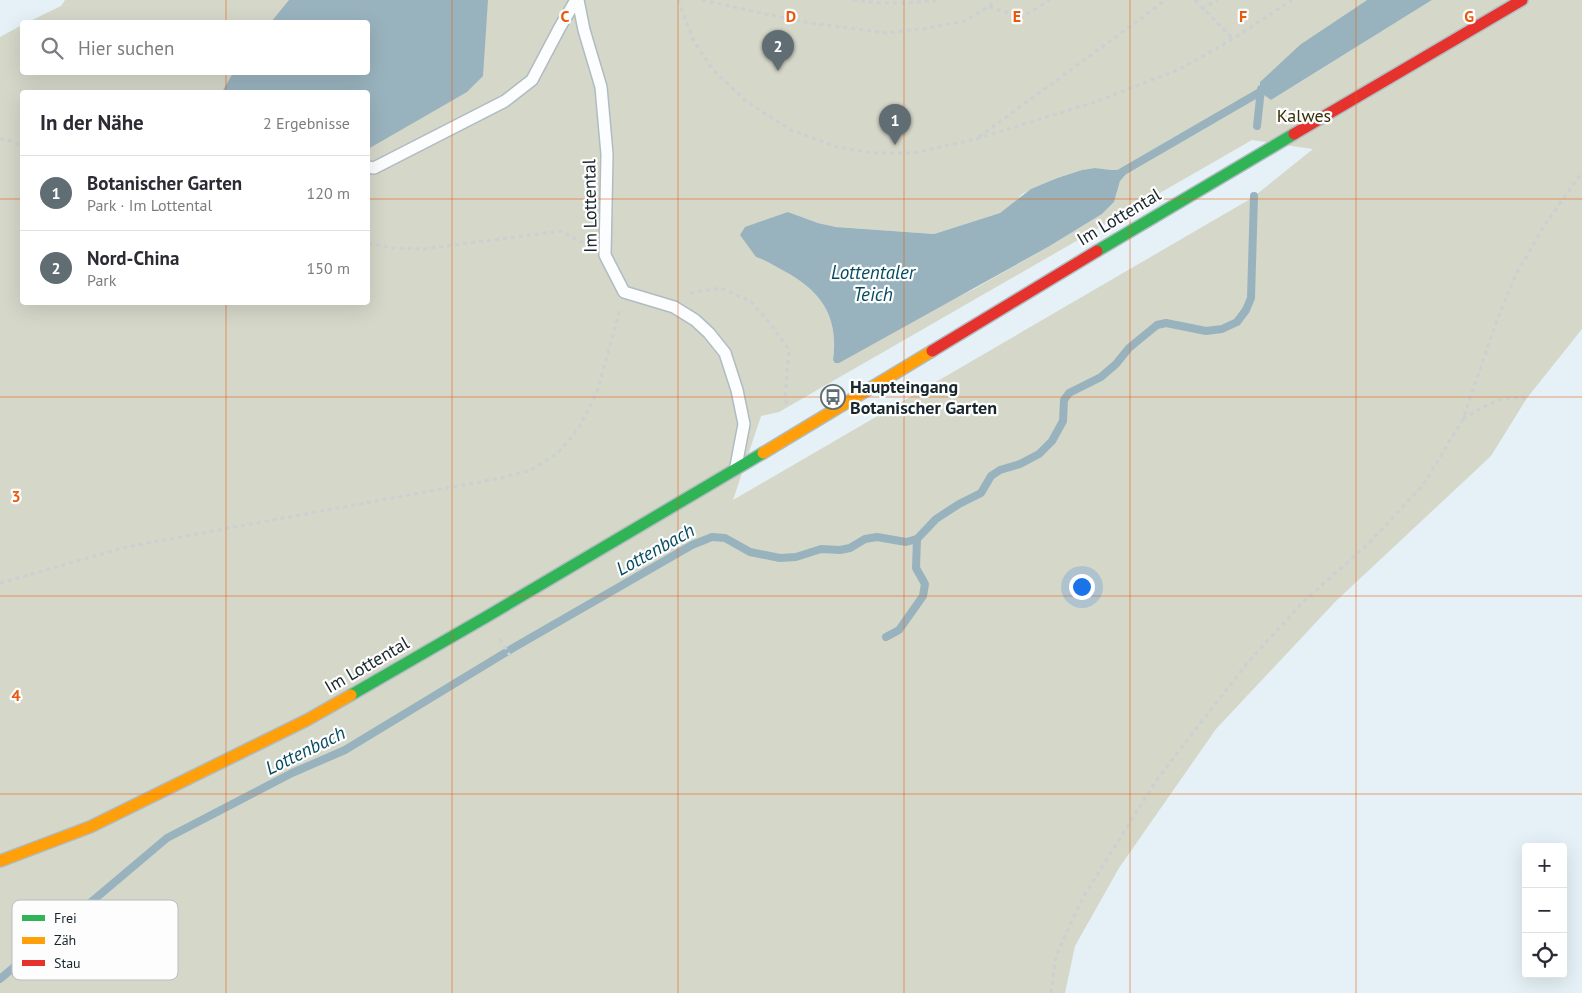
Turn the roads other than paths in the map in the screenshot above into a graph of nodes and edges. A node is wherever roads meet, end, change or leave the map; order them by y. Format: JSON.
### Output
{"nodes":[{"id":1,"x":577,"y":0,"type":"edge"},
{"id":2,"x":1522,"y":0,"type":"edge"},
{"id":3,"x":370,"y":167,"type":"edge"},
{"id":4,"x":736,"y":468,"type":"junction"},
{"id":5,"x":0,"y":861,"type":"edge"}],
"edges":[{"from":1,"to":3,"type":"lane"},
{"from":1,"to":4,"type":"lane","name":"Im Lottental"},
{"from":2,"to":4,"type":"street","name":"Im Lottental"},
{"from":4,"to":5,"type":"street","name":"Im Lottental"}]}
